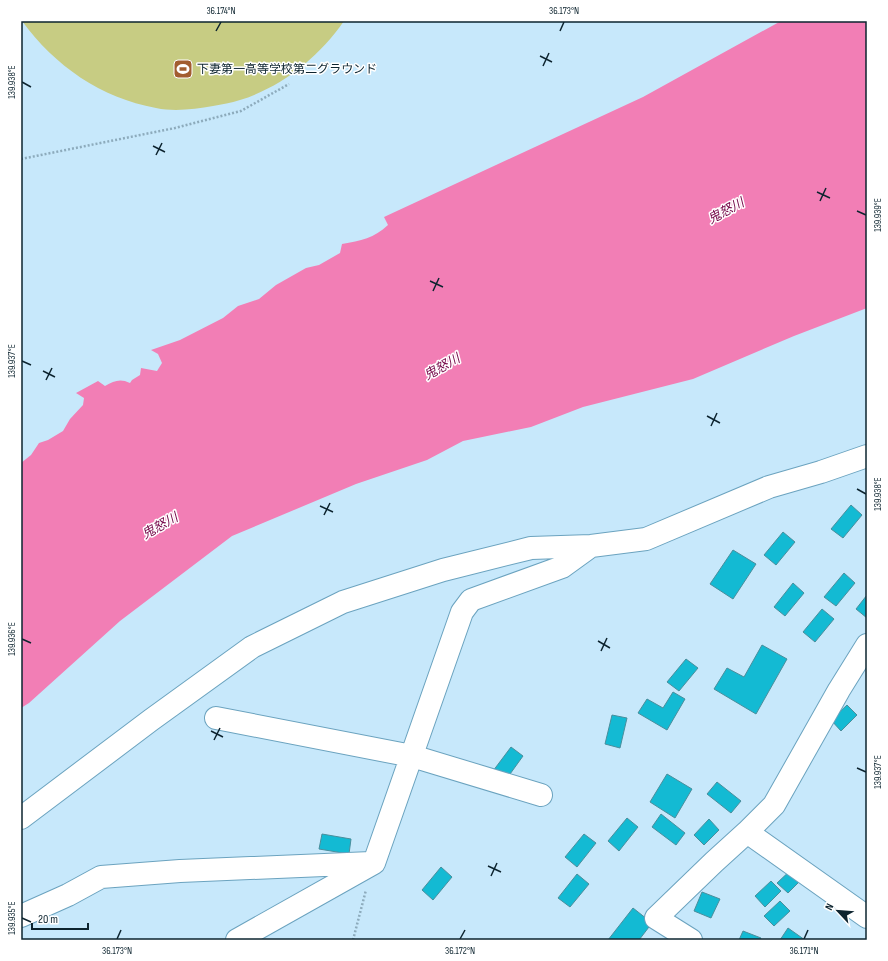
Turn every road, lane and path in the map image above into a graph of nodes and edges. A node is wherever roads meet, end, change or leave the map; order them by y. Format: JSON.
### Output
{"nodes":[{"id":1,"x":289,"y":84,"type":"dead end"},
{"id":2,"x":21,"y":159,"type":"edge"},
{"id":3,"x":867,"y":456,"type":"edge"},
{"id":4,"x":867,"y":470,"type":"edge"},
{"id":5,"x":821,"y":472,"type":"junction"},
{"id":6,"x":591,"y":546,"type":"junction"},
{"id":7,"x":867,"y":645,"type":"edge"},
{"id":8,"x":216,"y":718,"type":"dead end"},
{"id":9,"x":412,"y":756,"type":"junction"},
{"id":10,"x":541,"y":795,"type":"dead end"},
{"id":11,"x":21,"y":818,"type":"edge"},
{"id":12,"x":747,"y":832,"type":"junction"},
{"id":13,"x":374,"y":863,"type":"junction"},
{"id":14,"x":21,"y":916,"type":"edge"},
{"id":15,"x":867,"y":917,"type":"edge"},
{"id":16,"x":237,"y":940,"type":"edge"},
{"id":17,"x":353,"y":940,"type":"edge"},
{"id":18,"x":691,"y":940,"type":"edge"}],
"edges":[{"from":1,"to":2,"type":"path"},
{"from":3,"to":5,"type":"street"},
{"from":4,"to":5,"type":"street"},
{"from":5,"to":6,"type":"street"},
{"from":6,"to":9,"type":"street"},
{"from":6,"to":11,"type":"street"},
{"from":7,"to":12,"type":"street"},
{"from":8,"to":9,"type":"street"},
{"from":9,"to":10,"type":"street"},
{"from":9,"to":13,"type":"street"},
{"from":12,"to":15,"type":"street"},
{"from":12,"to":18,"type":"street"},
{"from":13,"to":14,"type":"street"},
{"from":13,"to":16,"type":"street"},
{"from":13,"to":17,"type":"path"}]}
